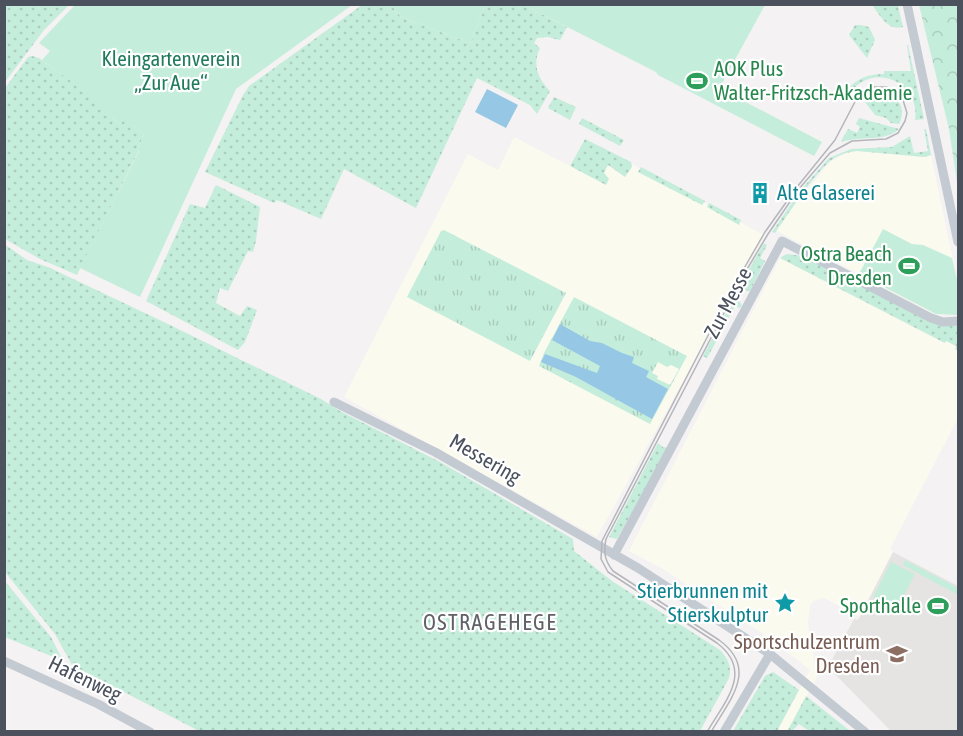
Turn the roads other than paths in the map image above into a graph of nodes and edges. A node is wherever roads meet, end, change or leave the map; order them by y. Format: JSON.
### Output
{"nodes":[{"id":1,"x":907,"y":4,"type":"edge"},
{"id":2,"x":958,"y":242,"type":"edge"},
{"id":3,"x":958,"y":321,"type":"edge"},
{"id":4,"x":334,"y":402,"type":"dead end"},
{"id":5,"x":614,"y":555,"type":"junction"},
{"id":6,"x":770,"y":654,"type":"junction"},
{"id":7,"x":4,"y":661,"type":"edge"},
{"id":8,"x":150,"y":732,"type":"edge"},
{"id":9,"x":724,"y":732,"type":"edge"},
{"id":10,"x":865,"y":732,"type":"edge"}],
"edges":[{"from":1,"to":2,"type":"street"},
{"from":3,"to":5,"type":"street","name":"Zur Messe"},
{"from":4,"to":5,"type":"street","name":"Messering"},
{"from":5,"to":6,"type":"street","name":"Messering"},
{"from":6,"to":9,"type":"street"},
{"from":6,"to":10,"type":"street"},
{"from":7,"to":8,"type":"street","name":"Hafenweg"}]}
